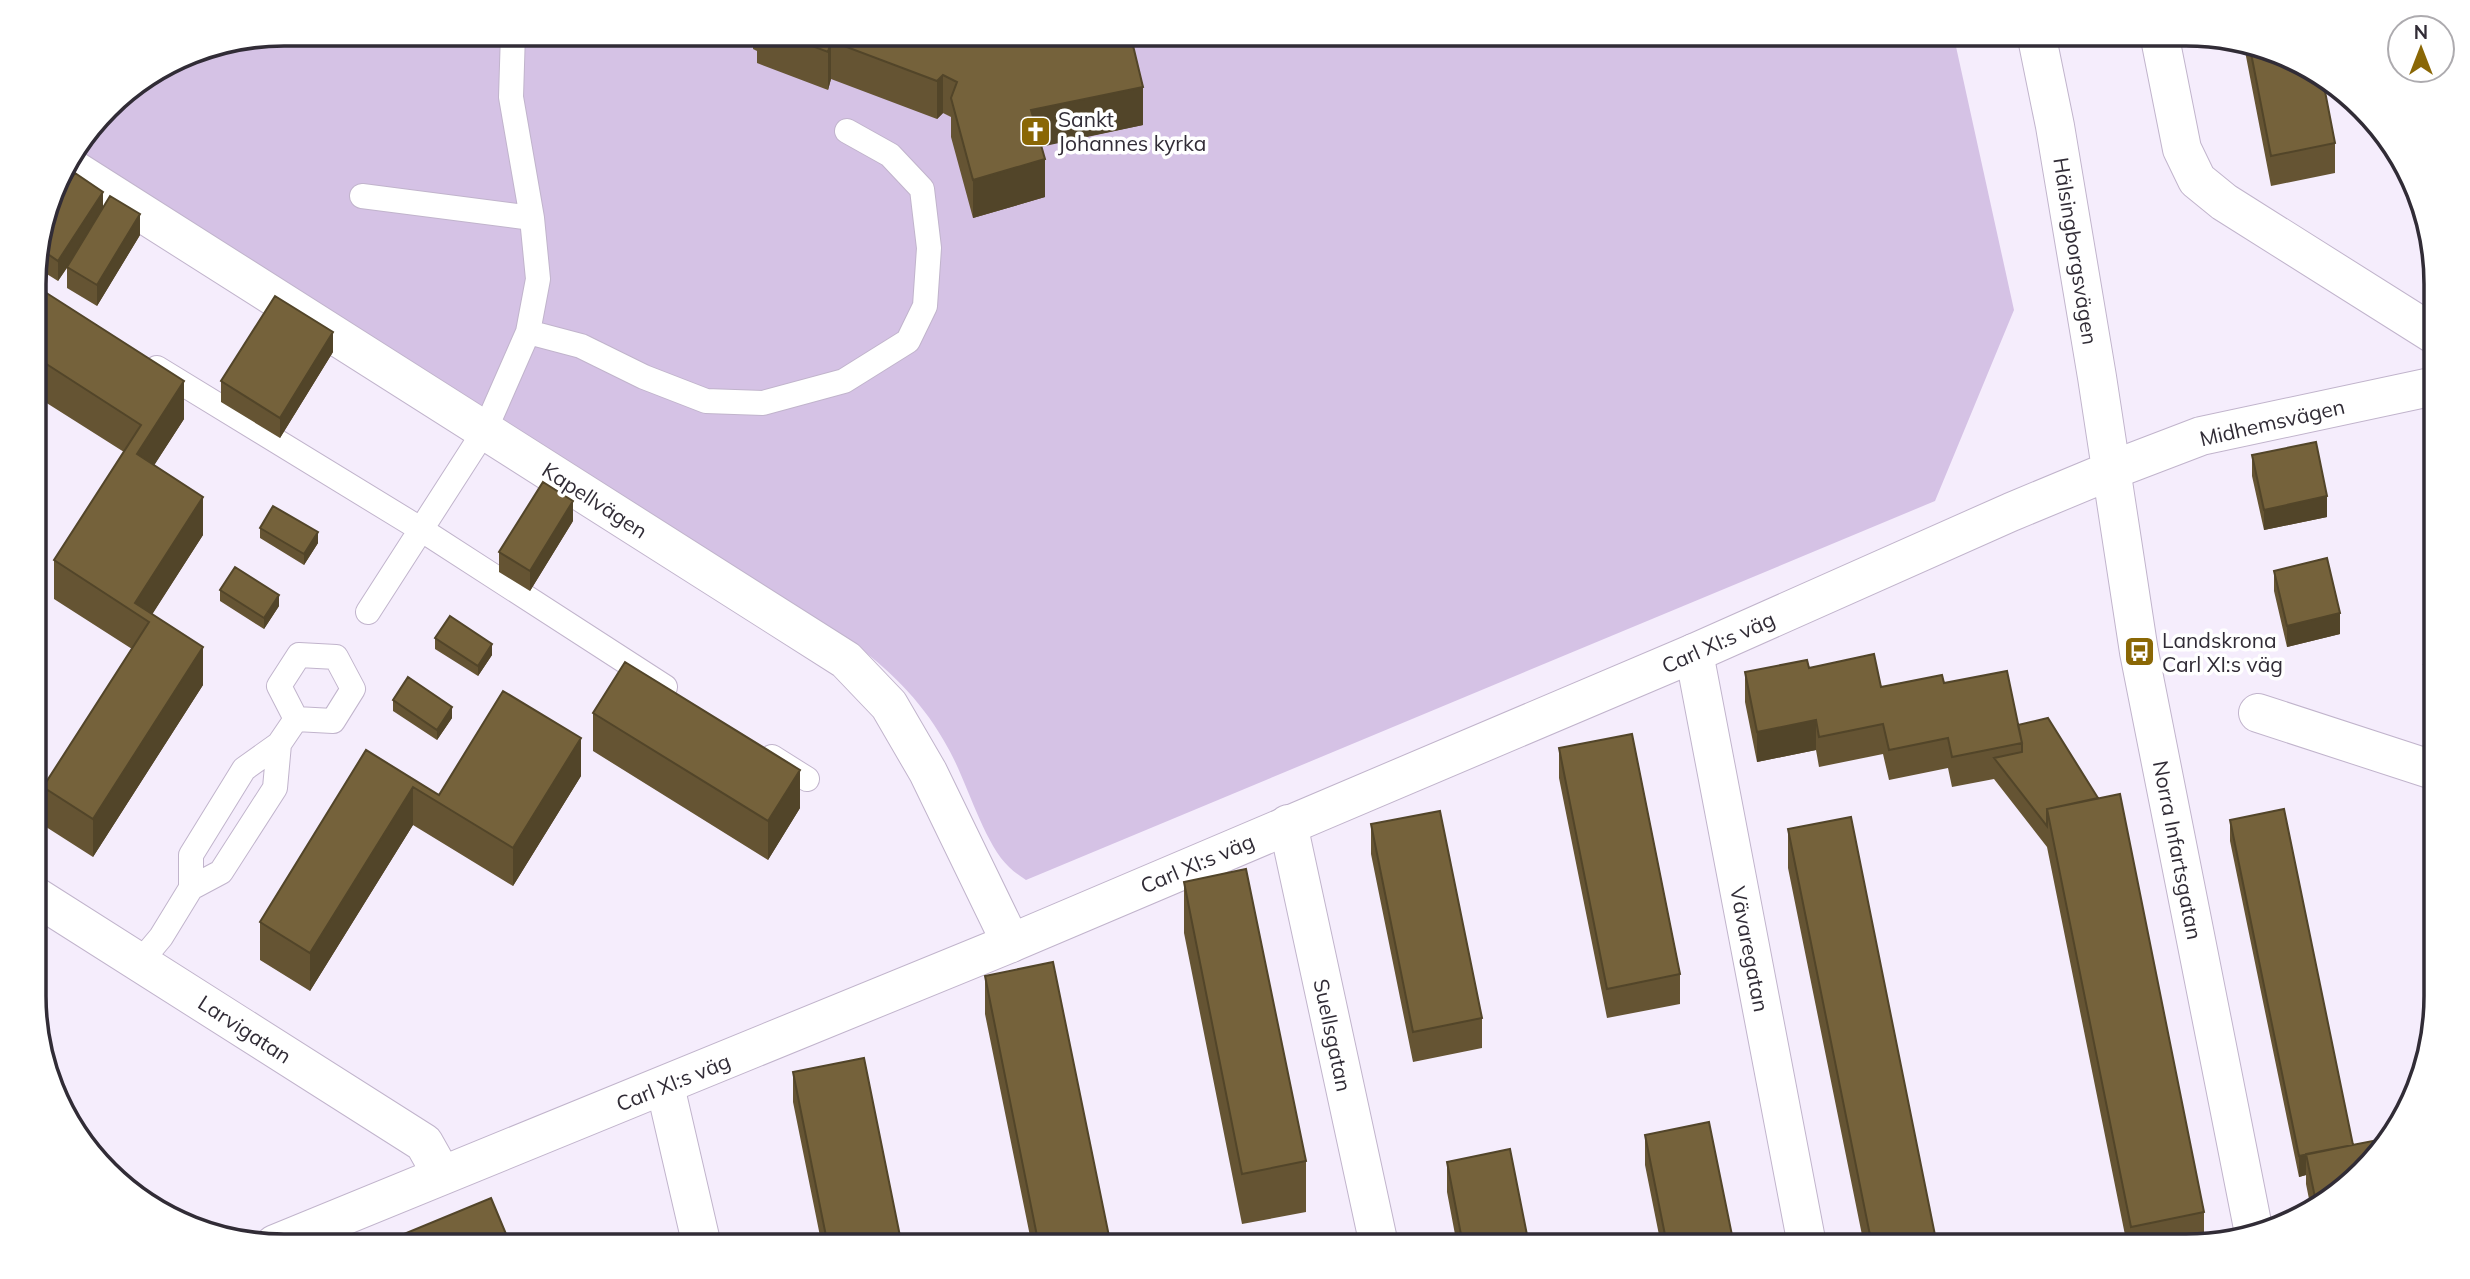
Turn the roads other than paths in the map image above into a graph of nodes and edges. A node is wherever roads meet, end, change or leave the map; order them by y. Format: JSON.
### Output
{"nodes":[{"id":1,"x":513,"y":46,"type":"edge"},
{"id":2,"x":2039,"y":46,"type":"edge"},
{"id":3,"x":2162,"y":46,"type":"edge"},
{"id":4,"x":847,"y":131,"type":"dead end"},
{"id":5,"x":75,"y":170,"type":"edge"},
{"id":6,"x":362,"y":196,"type":"dead end"},
{"id":7,"x":533,"y":218,"type":"junction"},
{"id":8,"x":2424,"y":328,"type":"edge"},
{"id":9,"x":528,"y":332,"type":"junction"},
{"id":10,"x":135,"y":355,"type":"edge"},
{"id":11,"x":2424,"y":388,"type":"edge"},
{"id":12,"x":485,"y":430,"type":"junction"},
{"id":13,"x":2112,"y":470,"type":"junction"},
{"id":14,"x":422,"y":530,"type":"junction"},
{"id":15,"x":368,"y":612,"type":"dead end"},
{"id":16,"x":1694,"y":653,"type":"junction"},
{"id":17,"x":690,"y":704,"type":"edge"},
{"id":18,"x":2258,"y":713,"type":"dead end"},
{"id":19,"x":296,"y":719,"type":"dead end"},
{"id":20,"x":748,"y":741,"type":"edge"},
{"id":21,"x":279,"y":744,"type":"junction"},
{"id":22,"x":2424,"y":767,"type":"edge"},
{"id":23,"x":807,"y":779,"type":"dead end"},
{"id":24,"x":1288,"y":824,"type":"junction"},
{"id":25,"x":191,"y":888,"type":"junction"},
{"id":26,"x":46,"y":902,"type":"edge"},
{"id":27,"x":1011,"y":943,"type":"junction"},
{"id":28,"x":140,"y":962,"type":"junction"},
{"id":29,"x":665,"y":1086,"type":"junction"},
{"id":30,"x":442,"y":1175,"type":"junction"},
{"id":31,"x":2252,"y":1224,"type":"edge"},
{"id":32,"x":1376,"y":1233,"type":"edge"},
{"id":33,"x":1805,"y":1233,"type":"edge"},
{"id":34,"x":299,"y":1234,"type":"edge"},
{"id":35,"x":699,"y":1234,"type":"edge"}],
"edges":[{"from":1,"to":7,"type":"lane"},
{"from":2,"to":13,"type":"street","name":"Hälsingborgsvägen"},
{"from":3,"to":8,"type":"street"},
{"from":4,"to":9,"type":"lane"},
{"from":5,"to":12,"type":"street","name":"Kapellvägen"},
{"from":6,"to":7,"type":"lane"},
{"from":7,"to":9,"type":"lane"},
{"from":9,"to":12,"type":"lane"},
{"from":10,"to":14,"type":"lane"},
{"from":11,"to":13,"type":"street","name":"Midhemsvägen"},
{"from":12,"to":14,"type":"lane"},
{"from":12,"to":27,"type":"street","name":"Kapellvägen"},
{"from":13,"to":16,"type":"street","name":"Carl XI:s väg"},
{"from":13,"to":31,"type":"street","name":"Norra Infartsgatan"},
{"from":14,"to":15,"type":"lane"},
{"from":14,"to":17,"type":"lane"},
{"from":16,"to":24,"type":"street","name":"Carl XI:s väg"},
{"from":16,"to":33,"type":"street","name":"Vävaregatan"},
{"from":18,"to":22,"type":"street"},
{"from":19,"to":21,"type":"lane"},
{"from":20,"to":23,"type":"lane"},
{"from":21,"to":25,"type":"lane"},
{"from":21,"to":25,"type":"lane"},
{"from":24,"to":27,"type":"street","name":"Carl XI:s väg"},
{"from":24,"to":32,"type":"street","name":"Suellsgatan"},
{"from":25,"to":28,"type":"lane"},
{"from":26,"to":28,"type":"street","name":"Larvigatan"},
{"from":27,"to":29,"type":"street","name":"Carl XI:s väg"},
{"from":28,"to":30,"type":"street","name":"Larvigatan"},
{"from":29,"to":30,"type":"street","name":"Carl XI:s väg"},
{"from":29,"to":35,"type":"street"},
{"from":30,"to":34,"type":"street","name":"Carl XI:s väg"}]}
